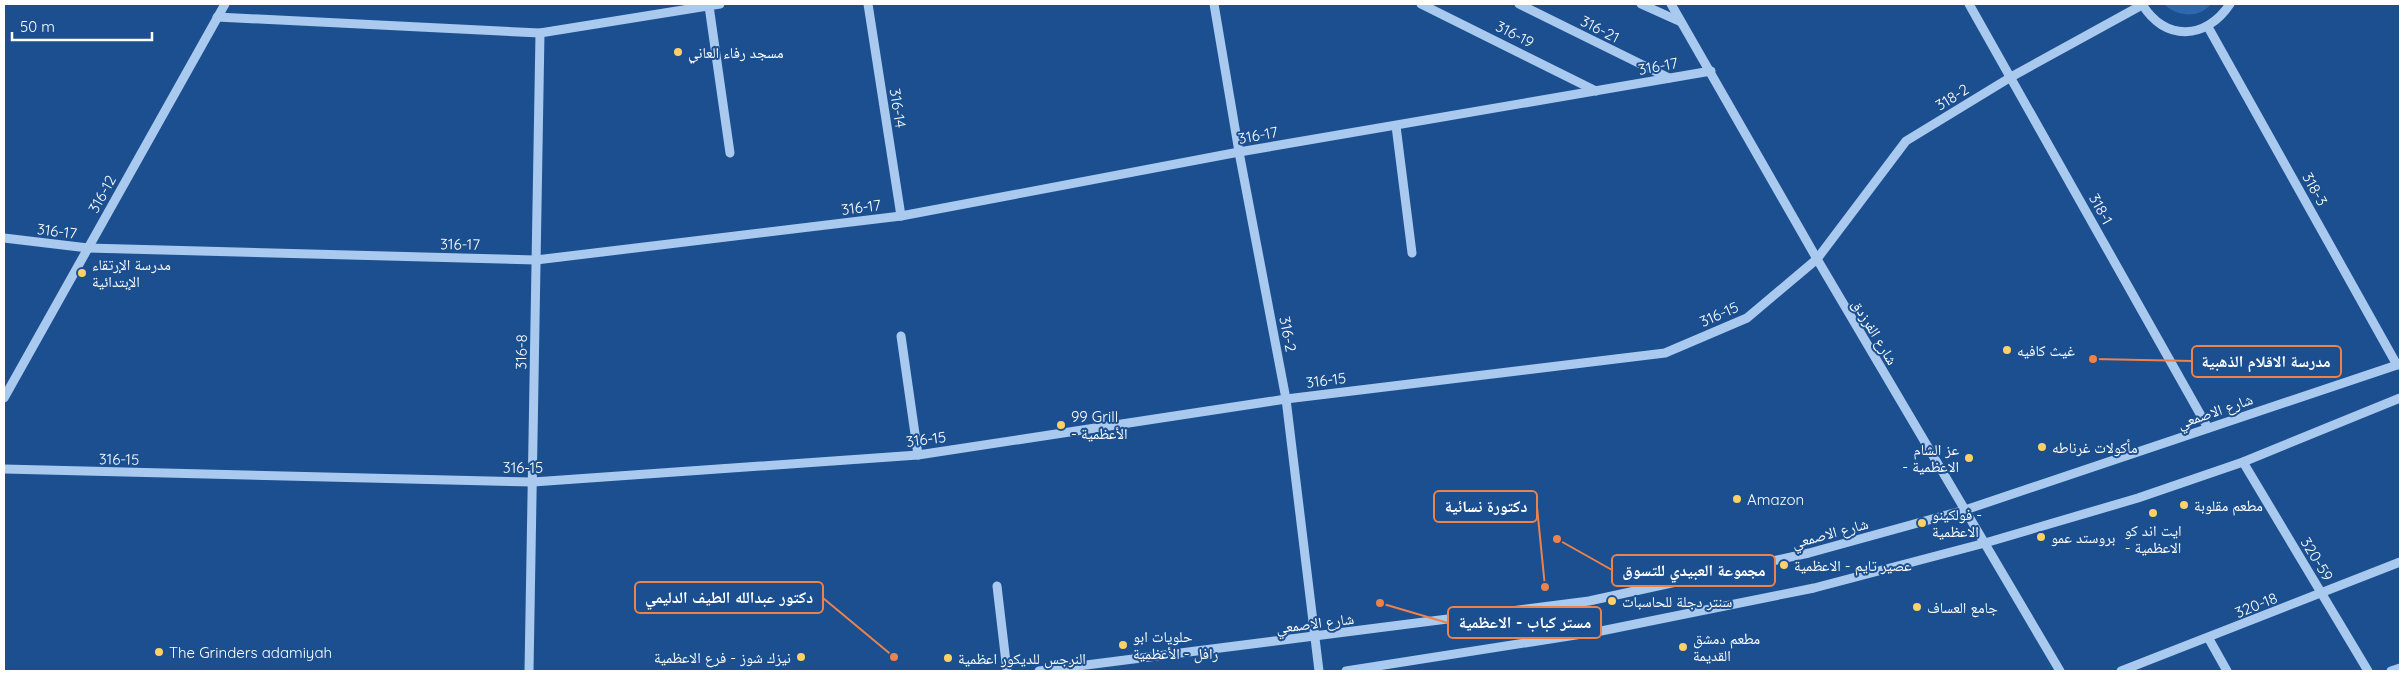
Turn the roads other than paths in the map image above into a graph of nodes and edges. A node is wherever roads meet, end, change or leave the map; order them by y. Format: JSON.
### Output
{"nodes":[{"id":1,"x":224,"y":4,"type":"edge"},
{"id":2,"x":720,"y":4,"type":"edge"},
{"id":3,"x":868,"y":4,"type":"edge"},
{"id":4,"x":1214,"y":4,"type":"edge"},
{"id":5,"x":1421,"y":4,"type":"edge"},
{"id":6,"x":1519,"y":4,"type":"edge"},
{"id":7,"x":1641,"y":4,"type":"edge"},
{"id":8,"x":1671,"y":4,"type":"edge"},
{"id":9,"x":1969,"y":4,"type":"edge"},
{"id":10,"x":2142,"y":4,"type":"edge"},
{"id":11,"x":2230,"y":4,"type":"edge"},
{"id":12,"x":709,"y":6,"type":"junction"},
{"id":13,"x":217,"y":17,"type":"junction"},
{"id":14,"x":1681,"y":22,"type":"junction"},
{"id":15,"x":2208,"y":27,"type":"junction"},
{"id":16,"x":540,"y":33,"type":"junction"},
{"id":17,"x":1711,"y":71,"type":"junction"},
{"id":18,"x":2011,"y":77,"type":"junction"},
{"id":19,"x":1669,"y":78,"type":"junction"},
{"id":20,"x":1596,"y":91,"type":"junction"},
{"id":21,"x":1396,"y":126,"type":"junction"},
{"id":22,"x":1239,"y":152,"type":"junction"},
{"id":23,"x":730,"y":153,"type":"dead end"},
{"id":24,"x":901,"y":216,"type":"junction"},
{"id":25,"x":4,"y":238,"type":"edge"},
{"id":26,"x":88,"y":248,"type":"junction"},
{"id":27,"x":1412,"y":253,"type":"dead end"},
{"id":28,"x":1816,"y":259,"type":"junction"},
{"id":29,"x":536,"y":260,"type":"junction"},
{"id":30,"x":901,"y":336,"type":"dead end"},
{"id":31,"x":2398,"y":364,"type":"edge"},
{"id":32,"x":4,"y":398,"type":"edge"},
{"id":33,"x":2400,"y":398,"type":"edge"},
{"id":34,"x":1286,"y":399,"type":"junction"},
{"id":35,"x":2208,"y":428,"type":"junction"},
{"id":36,"x":918,"y":455,"type":"junction"},
{"id":37,"x":2243,"y":462,"type":"junction"},
{"id":38,"x":4,"y":470,"type":"edge"},
{"id":39,"x":533,"y":482,"type":"junction"},
{"id":40,"x":1965,"y":510,"type":"junction"},
{"id":41,"x":1985,"y":544,"type":"junction"},
{"id":42,"x":2400,"y":562,"type":"edge"},
{"id":43,"x":997,"y":586,"type":"dead end"},
{"id":44,"x":2322,"y":594,"type":"junction"},
{"id":45,"x":1315,"y":637,"type":"junction"},
{"id":46,"x":2208,"y":639,"type":"junction"},
{"id":47,"x":2400,"y":668,"type":"edge"},
{"id":48,"x":529,"y":671,"type":"edge"},
{"id":49,"x":1007,"y":671,"type":"edge"},
{"id":50,"x":1039,"y":671,"type":"edge"},
{"id":51,"x":1319,"y":671,"type":"edge"},
{"id":52,"x":1346,"y":671,"type":"edge"},
{"id":53,"x":2060,"y":671,"type":"edge"},
{"id":54,"x":2121,"y":671,"type":"edge"},
{"id":55,"x":2227,"y":671,"type":"edge"},
{"id":56,"x":2368,"y":671,"type":"edge"},
{"id":57,"x":2391,"y":671,"type":"edge"}],
"edges":[{"from":1,"to":13,"type":"street","name":"316-12"},
{"from":2,"to":12,"type":"street"},
{"from":3,"to":24,"type":"street","name":"316-14"},
{"from":4,"to":22,"type":"street","name":"316-2"},
{"from":5,"to":20,"type":"street","name":"316-19"},
{"from":6,"to":19,"type":"street","name":"316-21"},
{"from":7,"to":14,"type":"street"},
{"from":8,"to":14,"type":"street","name":"شارع الفرزدق"},
{"from":9,"to":18,"type":"street","name":"318-1"},
{"from":10,"to":15,"type":"street"},
{"from":10,"to":18,"type":"street","name":"318-2"},
{"from":11,"to":15,"type":"street"},
{"from":12,"to":16,"type":"street"},
{"from":12,"to":23,"type":"street"},
{"from":13,"to":16,"type":"street"},
{"from":13,"to":26,"type":"street","name":"316-12"},
{"from":14,"to":17,"type":"street","name":"شارع الفرزدق"},
{"from":15,"to":31,"type":"street","name":"318-3"},
{"from":16,"to":29,"type":"street","name":"316-8"},
{"from":17,"to":19,"type":"street","name":"316-17"},
{"from":17,"to":28,"type":"street","name":"شارع الفرزدق"},
{"from":18,"to":28,"type":"street","name":"318-2"},
{"from":18,"to":35,"type":"street","name":"318-1"},
{"from":19,"to":20,"type":"street","name":"316-17"},
{"from":20,"to":21,"type":"street","name":"316-17"},
{"from":21,"to":22,"type":"street","name":"316-17"},
{"from":21,"to":27,"type":"street"},
{"from":22,"to":24,"type":"street","name":"316-17"},
{"from":22,"to":34,"type":"street","name":"316-2"},
{"from":24,"to":29,"type":"street","name":"316-17"},
{"from":25,"to":26,"type":"street","name":"316-17"},
{"from":26,"to":29,"type":"street","name":"316-17"},
{"from":26,"to":32,"type":"street","name":"316-12"},
{"from":28,"to":34,"type":"street","name":"316-15"},
{"from":28,"to":40,"type":"street","name":"شارع الفرزدق"},
{"from":29,"to":39,"type":"street","name":"316-8"},
{"from":30,"to":36,"type":"street"},
{"from":31,"to":35,"type":"street","name":"شارع الاصمعي"},
{"from":33,"to":37,"type":"street"},
{"from":34,"to":36,"type":"street","name":"316-15"},
{"from":34,"to":45,"type":"street","name":"316-2"},
{"from":35,"to":40,"type":"street","name":"شارع الاصمعي"},
{"from":36,"to":39,"type":"street","name":"316-15"},
{"from":37,"to":41,"type":"street"},
{"from":37,"to":44,"type":"street","name":"320-59"},
{"from":38,"to":39,"type":"street","name":"316-15"},
{"from":39,"to":48,"type":"street","name":"316-8"},
{"from":40,"to":41,"type":"street","name":"شارع الفرزدق"},
{"from":40,"to":45,"type":"street","name":"شارع الاصمعي"},
{"from":41,"to":52,"type":"street"},
{"from":41,"to":53,"type":"street","name":"شارع الفرزدق"},
{"from":42,"to":44,"type":"street","name":"320-18"},
{"from":43,"to":49,"type":"street"},
{"from":44,"to":46,"type":"street","name":"320-18"},
{"from":44,"to":56,"type":"street","name":"320-59"},
{"from":45,"to":50,"type":"street","name":"شارع الاصمعي"},
{"from":45,"to":51,"type":"street","name":"316-2"},
{"from":46,"to":54,"type":"street","name":"320-18"},
{"from":46,"to":55,"type":"street"},
{"from":47,"to":57,"type":"street"}]}
